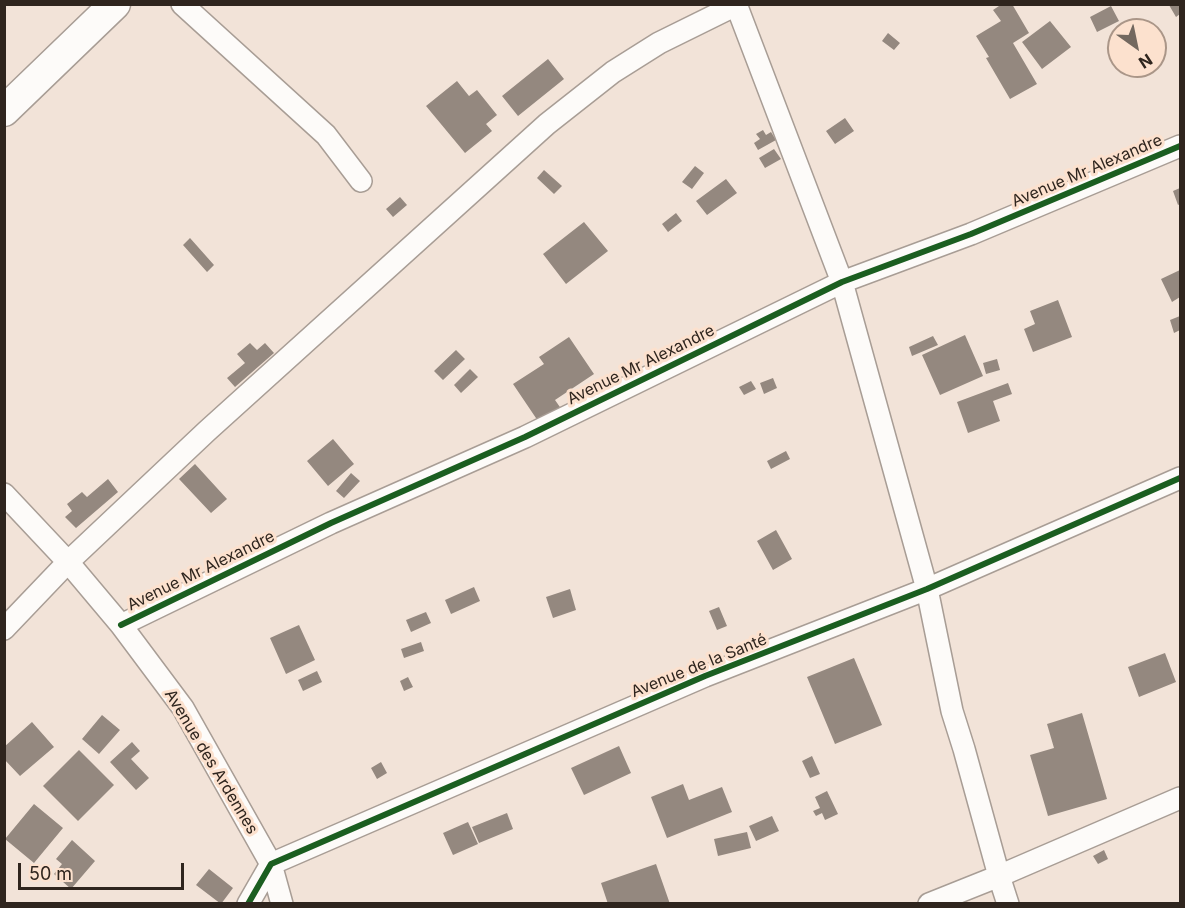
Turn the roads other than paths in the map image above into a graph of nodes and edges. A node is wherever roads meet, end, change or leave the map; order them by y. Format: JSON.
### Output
{"nodes":[{"id":1,"x":115,"y":4,"type":"edge"},
{"id":2,"x":182,"y":4,"type":"edge"},
{"id":3,"x":737,"y":5,"type":"edge"},
{"id":4,"x":4,"y":111,"type":"edge"},
{"id":5,"x":1180,"y":146,"type":"edge"},
{"id":6,"x":361,"y":181,"type":"dead end"},
{"id":7,"x":842,"y":282,"type":"junction"},
{"id":8,"x":1180,"y":478,"type":"edge"},
{"id":9,"x":4,"y":494,"type":"edge"},
{"id":10,"x":68,"y":562,"type":"junction"},
{"id":11,"x":927,"y":589,"type":"junction"},
{"id":12,"x":121,"y":625,"type":"junction"},
{"id":13,"x":4,"y":629,"type":"edge"},
{"id":14,"x":1180,"y":798,"type":"edge"},
{"id":15,"x":271,"y":864,"type":"junction"},
{"id":16,"x":999,"y":876,"type":"junction"},
{"id":17,"x":248,"y":903,"type":"edge"},
{"id":18,"x":282,"y":903,"type":"edge"},
{"id":19,"x":929,"y":903,"type":"edge"},
{"id":20,"x":1008,"y":903,"type":"edge"}],
"edges":[{"from":1,"to":4,"type":"main road"},
{"from":2,"to":6,"type":"street"},
{"from":3,"to":7,"type":"street"},
{"from":3,"to":10,"type":"street"},
{"from":5,"to":7,"type":"street","name":"Avenue Mr Alexandre"},
{"from":7,"to":11,"type":"street"},
{"from":7,"to":12,"type":"street","name":"Avenue Mr Alexandre"},
{"from":8,"to":11,"type":"street","name":"Avenue de la Santé"},
{"from":9,"to":10,"type":"street","name":"Avenue des Ardennes"},
{"from":10,"to":12,"type":"street","name":"Avenue des Ardennes"},
{"from":10,"to":13,"type":"street"},
{"from":11,"to":15,"type":"street","name":"Avenue de la Santé"},
{"from":11,"to":16,"type":"street"},
{"from":12,"to":15,"type":"street","name":"Avenue des Ardennes"},
{"from":14,"to":16,"type":"street"},
{"from":15,"to":17,"type":"street"},
{"from":15,"to":18,"type":"street","name":"Avenue des Ardennes"},
{"from":16,"to":19,"type":"street"},
{"from":16,"to":20,"type":"street"}]}
